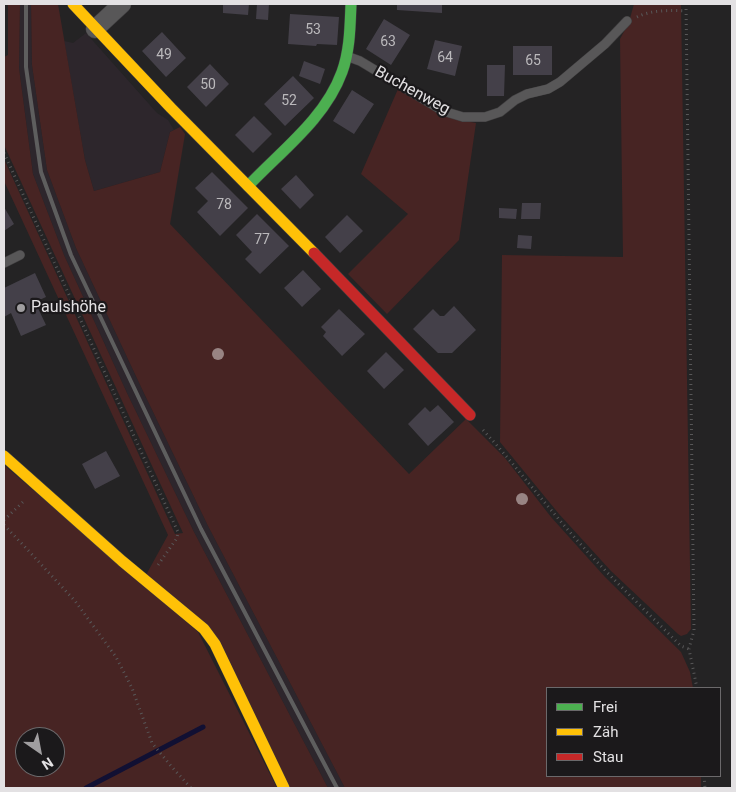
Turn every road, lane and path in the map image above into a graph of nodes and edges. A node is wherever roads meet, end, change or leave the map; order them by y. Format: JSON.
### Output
{"nodes":[{"id":1,"x":73,"y":4,"type":"edge"},
{"id":2,"x":122,"y":4,"type":"edge"},
{"id":3,"x":351,"y":4,"type":"edge"},
{"id":4,"x":686,"y":4,"type":"edge"},
{"id":5,"x":686,"y":11,"type":"junction"},
{"id":6,"x":627,"y":21,"type":"joint"},
{"id":7,"x":95,"y":28,"type":"junction"},
{"id":8,"x":347,"y":56,"type":"junction"},
{"id":9,"x":4,"y":153,"type":"edge"},
{"id":10,"x":248,"y":186,"type":"junction"},
{"id":11,"x":20,"y":255,"type":"dead end"},
{"id":12,"x":4,"y":263,"type":"edge"},
{"id":13,"x":470,"y":416,"type":"joint"},
{"id":14,"x":4,"y":456,"type":"edge"},
{"id":15,"x":39,"y":488,"type":"junction"},
{"id":16,"x":4,"y":520,"type":"edge"},
{"id":17,"x":4,"y":526,"type":"edge"},
{"id":18,"x":146,"y":582,"type":"junction"},
{"id":19,"x":689,"y":648,"type":"junction"},
{"id":20,"x":697,"y":687,"type":"edge"},
{"id":21,"x":192,"y":788,"type":"edge"},
{"id":22,"x":284,"y":788,"type":"edge"}],
"edges":[{"from":1,"to":7,"type":"street"},
{"from":2,"to":7,"type":"street"},
{"from":3,"to":8,"type":"street"},
{"from":4,"to":5,"type":"path"},
{"from":5,"to":6,"type":"path"},
{"from":5,"to":19,"type":"path"},
{"from":6,"to":8,"type":"lane","name":"Buchenweg"},
{"from":7,"to":10,"type":"street"},
{"from":8,"to":10,"type":"street"},
{"from":9,"to":18,"type":"path"},
{"from":10,"to":13,"type":"street"},
{"from":11,"to":12,"type":"lane"},
{"from":13,"to":19,"type":"path"},
{"from":14,"to":15,"type":"street"},
{"from":15,"to":16,"type":"path"},
{"from":15,"to":18,"type":"street"},
{"from":17,"to":21,"type":"path"},
{"from":18,"to":22,"type":"street"},
{"from":19,"to":20,"type":"path"}]}
